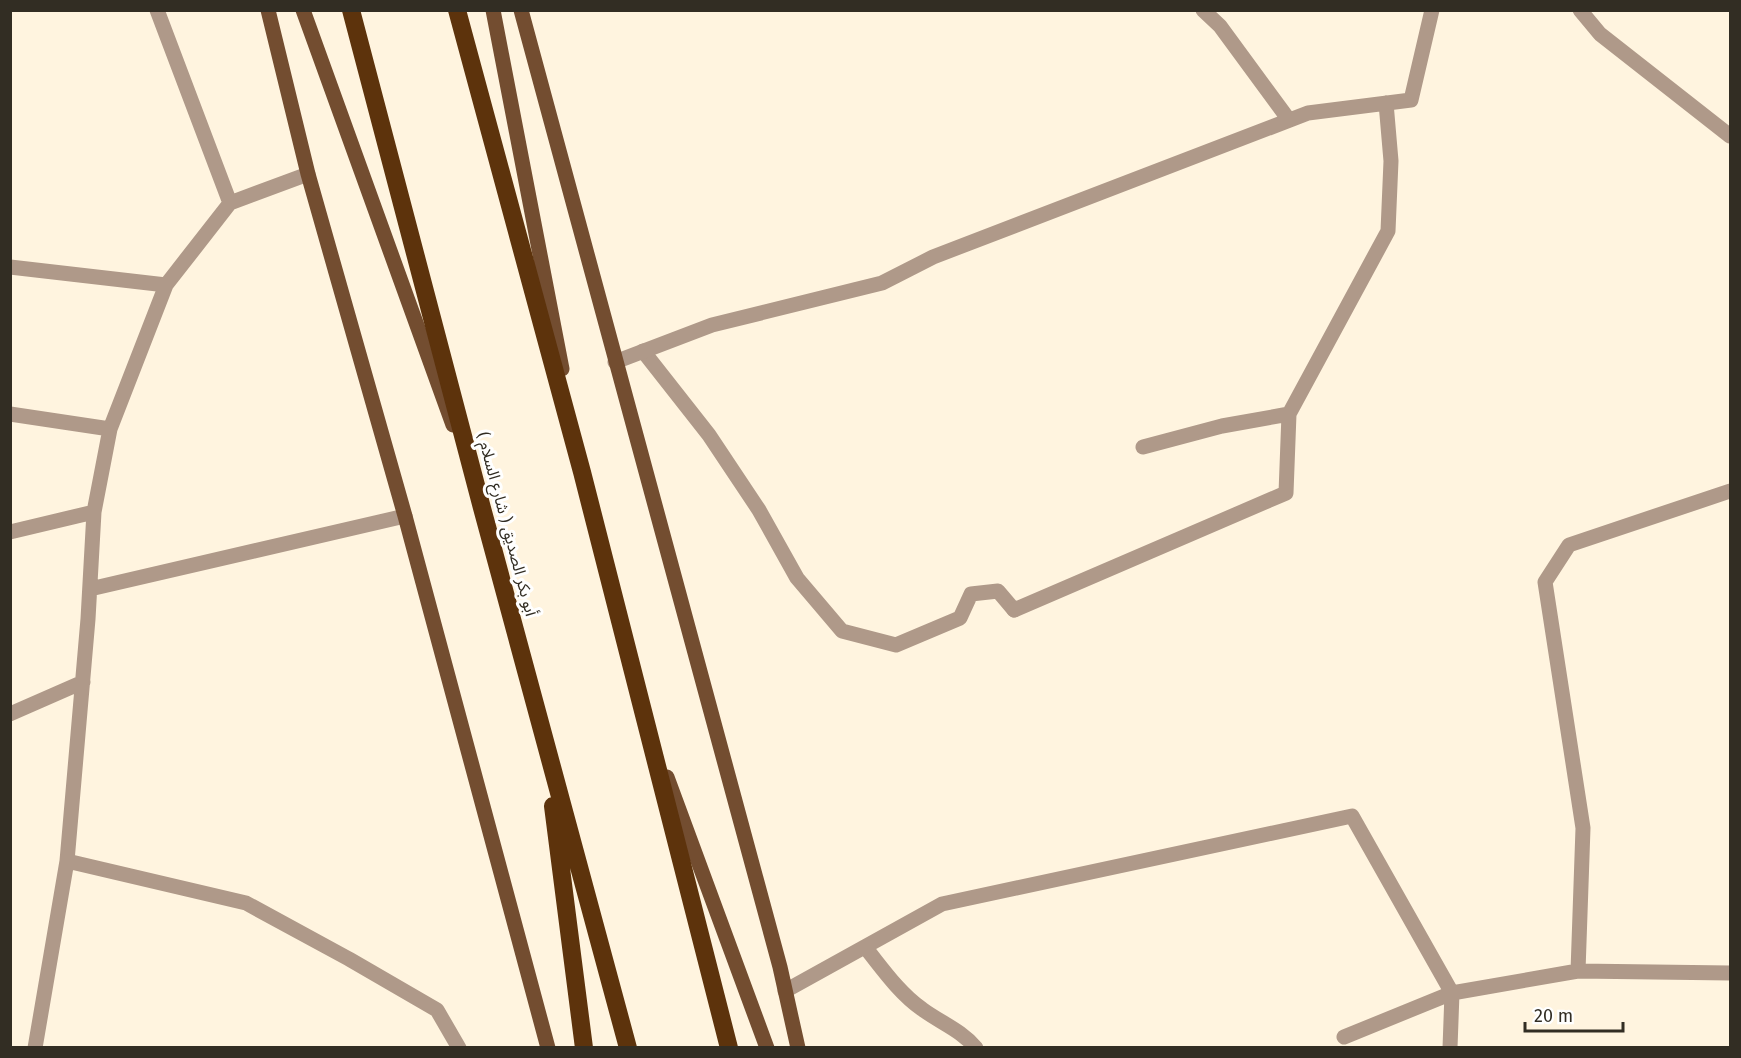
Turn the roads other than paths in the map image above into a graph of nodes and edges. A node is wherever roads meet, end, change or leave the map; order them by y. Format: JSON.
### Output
{"nodes":[{"id":1,"x":157,"y":10,"type":"edge"},
{"id":2,"x":268,"y":10,"type":"edge"},
{"id":3,"x":303,"y":10,"type":"edge"},
{"id":4,"x":351,"y":10,"type":"edge"},
{"id":5,"x":457,"y":10,"type":"edge"},
{"id":6,"x":493,"y":10,"type":"edge"},
{"id":7,"x":521,"y":10,"type":"edge"},
{"id":8,"x":1203,"y":10,"type":"edge"},
{"id":9,"x":1432,"y":10,"type":"edge"},
{"id":10,"x":1580,"y":10,"type":"edge"},
{"id":11,"x":1386,"y":103,"type":"junction"},
{"id":12,"x":1289,"y":120,"type":"junction"},
{"id":13,"x":1731,"y":136,"type":"edge"},
{"id":14,"x":308,"y":174,"type":"junction"},
{"id":15,"x":230,"y":203,"type":"junction"},
{"id":16,"x":10,"y":267,"type":"edge"},
{"id":17,"x":166,"y":285,"type":"junction"},
{"id":18,"x":643,"y":351,"type":"junction"},
{"id":19,"x":615,"y":362,"type":"junction"},
{"id":20,"x":10,"y":414,"type":"edge"},
{"id":21,"x":1289,"y":414,"type":"junction"},
{"id":22,"x":110,"y":429,"type":"junction"},
{"id":23,"x":1143,"y":447,"type":"dead end"},
{"id":24,"x":582,"y":472,"type":"junction"},
{"id":25,"x":1731,"y":491,"type":"edge"},
{"id":26,"x":482,"y":508,"type":"junction"},
{"id":27,"x":94,"y":512,"type":"junction"},
{"id":28,"x":405,"y":516,"type":"junction"},
{"id":29,"x":10,"y":532,"type":"edge"},
{"id":30,"x":90,"y":589,"type":"junction"},
{"id":31,"x":83,"y":682,"type":"junction"},
{"id":32,"x":10,"y":714,"type":"edge"},
{"id":33,"x":644,"y":714,"type":"junction"},
{"id":34,"x":544,"y":739,"type":"junction"},
{"id":35,"x":67,"y":861,"type":"junction"},
{"id":36,"x":865,"y":947,"type":"junction"},
{"id":37,"x":1578,"y":971,"type":"junction"},
{"id":38,"x":1731,"y":973,"type":"edge"},
{"id":39,"x":785,"y":991,"type":"junction"},
{"id":40,"x":1452,"y":993,"type":"junction"},
{"id":41,"x":1344,"y":1037,"type":"dead end"},
{"id":42,"x":35,"y":1047,"type":"edge"},
{"id":43,"x":459,"y":1047,"type":"edge"},
{"id":44,"x":548,"y":1047,"type":"edge"},
{"id":45,"x":584,"y":1047,"type":"edge"},
{"id":46,"x":628,"y":1047,"type":"edge"},
{"id":47,"x":729,"y":1047,"type":"edge"},
{"id":48,"x":767,"y":1047,"type":"edge"},
{"id":49,"x":798,"y":1047,"type":"edge"},
{"id":50,"x":976,"y":1047,"type":"edge"},
{"id":51,"x":1450,"y":1047,"type":"edge"}],
"edges":[{"from":1,"to":15,"type":"street"},
{"from":2,"to":14,"type":"main road"},
{"from":3,"to":26,"type":"main road"},
{"from":4,"to":26,"type":"highway","name":"( شارع السلام ) أبو بكر الصديق"},
{"from":5,"to":24,"type":"highway"},
{"from":6,"to":24,"type":"main road"},
{"from":7,"to":19,"type":"main road"},
{"from":8,"to":12,"type":"street"},
{"from":9,"to":11,"type":"street"},
{"from":10,"to":13,"type":"street"},
{"from":11,"to":12,"type":"street"},
{"from":11,"to":21,"type":"street"},
{"from":12,"to":18,"type":"street"},
{"from":14,"to":15,"type":"street"},
{"from":14,"to":28,"type":"main road"},
{"from":15,"to":17,"type":"street"},
{"from":16,"to":17,"type":"street"},
{"from":17,"to":22,"type":"street"},
{"from":18,"to":19,"type":"street"},
{"from":18,"to":21,"type":"street"},
{"from":19,"to":39,"type":"main road"},
{"from":20,"to":22,"type":"street"},
{"from":21,"to":23,"type":"street"},
{"from":22,"to":27,"type":"street"},
{"from":24,"to":33,"type":"highway"},
{"from":25,"to":37,"type":"street"},
{"from":26,"to":34,"type":"highway","name":"( شارع السلام ) أبو بكر الصديق"},
{"from":27,"to":29,"type":"street"},
{"from":27,"to":30,"type":"street"},
{"from":28,"to":30,"type":"street"},
{"from":28,"to":44,"type":"main road"},
{"from":30,"to":31,"type":"street"},
{"from":31,"to":32,"type":"street"},
{"from":31,"to":35,"type":"street"},
{"from":33,"to":47,"type":"highway"},
{"from":33,"to":48,"type":"main road"},
{"from":34,"to":45,"type":"highway"},
{"from":34,"to":46,"type":"highway","name":"( شارع السلام ) أبو بكر الصديق"},
{"from":35,"to":42,"type":"street"},
{"from":35,"to":43,"type":"street"},
{"from":36,"to":39,"type":"street"},
{"from":36,"to":40,"type":"street"},
{"from":36,"to":50,"type":"street"},
{"from":37,"to":38,"type":"street"},
{"from":37,"to":40,"type":"street"},
{"from":39,"to":49,"type":"main road"},
{"from":40,"to":41,"type":"street"},
{"from":40,"to":51,"type":"street"}]}
